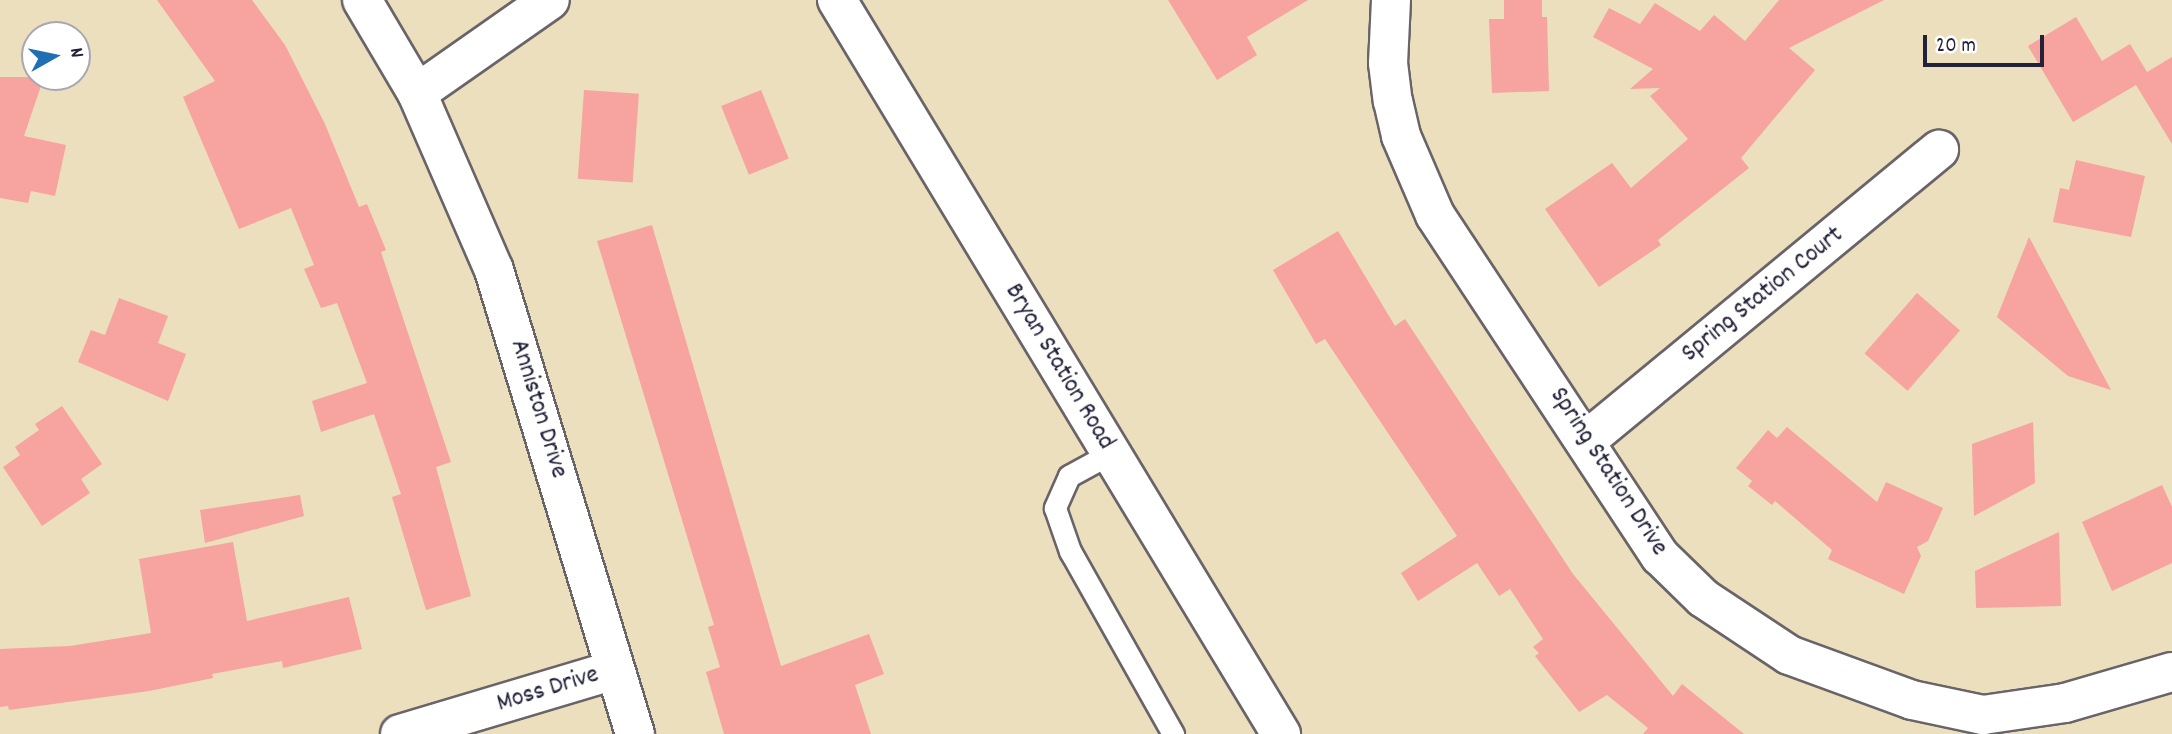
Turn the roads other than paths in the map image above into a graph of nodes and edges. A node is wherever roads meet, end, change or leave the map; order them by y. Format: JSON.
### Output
{"nodes":[{"id":1,"x":362,"y":0,"type":"edge"},
{"id":2,"x":550,"y":0,"type":"edge"},
{"id":3,"x":837,"y":0,"type":"edge"},
{"id":4,"x":1391,"y":0,"type":"edge"},
{"id":5,"x":417,"y":93,"type":"junction"},
{"id":6,"x":1939,"y":150,"type":"dead end"},
{"id":7,"x":1588,"y":439,"type":"junction"},
{"id":8,"x":1111,"y":453,"type":"junction"},
{"id":9,"x":615,"y":670,"type":"junction"},
{"id":10,"x":2172,"y":672,"type":"edge"},
{"id":11,"x":1983,"y":724,"type":"edge"},
{"id":12,"x":400,"y":734,"type":"edge"},
{"id":13,"x":635,"y":734,"type":"edge"},
{"id":14,"x":1173,"y":734,"type":"edge"},
{"id":15,"x":1281,"y":734,"type":"edge"}],
"edges":[{"from":1,"to":5,"type":"street","name":"Anniston Drive"},
{"from":2,"to":5,"type":"street"},
{"from":3,"to":8,"type":"street","name":"Bryan Station Road"},
{"from":4,"to":7,"type":"street","name":"Spring Station Drive"},
{"from":5,"to":9,"type":"street","name":"Anniston Drive"},
{"from":6,"to":7,"type":"street","name":"Spring Station Court"},
{"from":7,"to":11,"type":"street","name":"Spring Station Drive"},
{"from":8,"to":14,"type":"lane"},
{"from":8,"to":15,"type":"street","name":"Bryan Station Road"},
{"from":9,"to":12,"type":"street","name":"Moss Drive"},
{"from":9,"to":13,"type":"street","name":"Anniston Drive"},
{"from":10,"to":11,"type":"street","name":"Spring Station Drive"}]}
